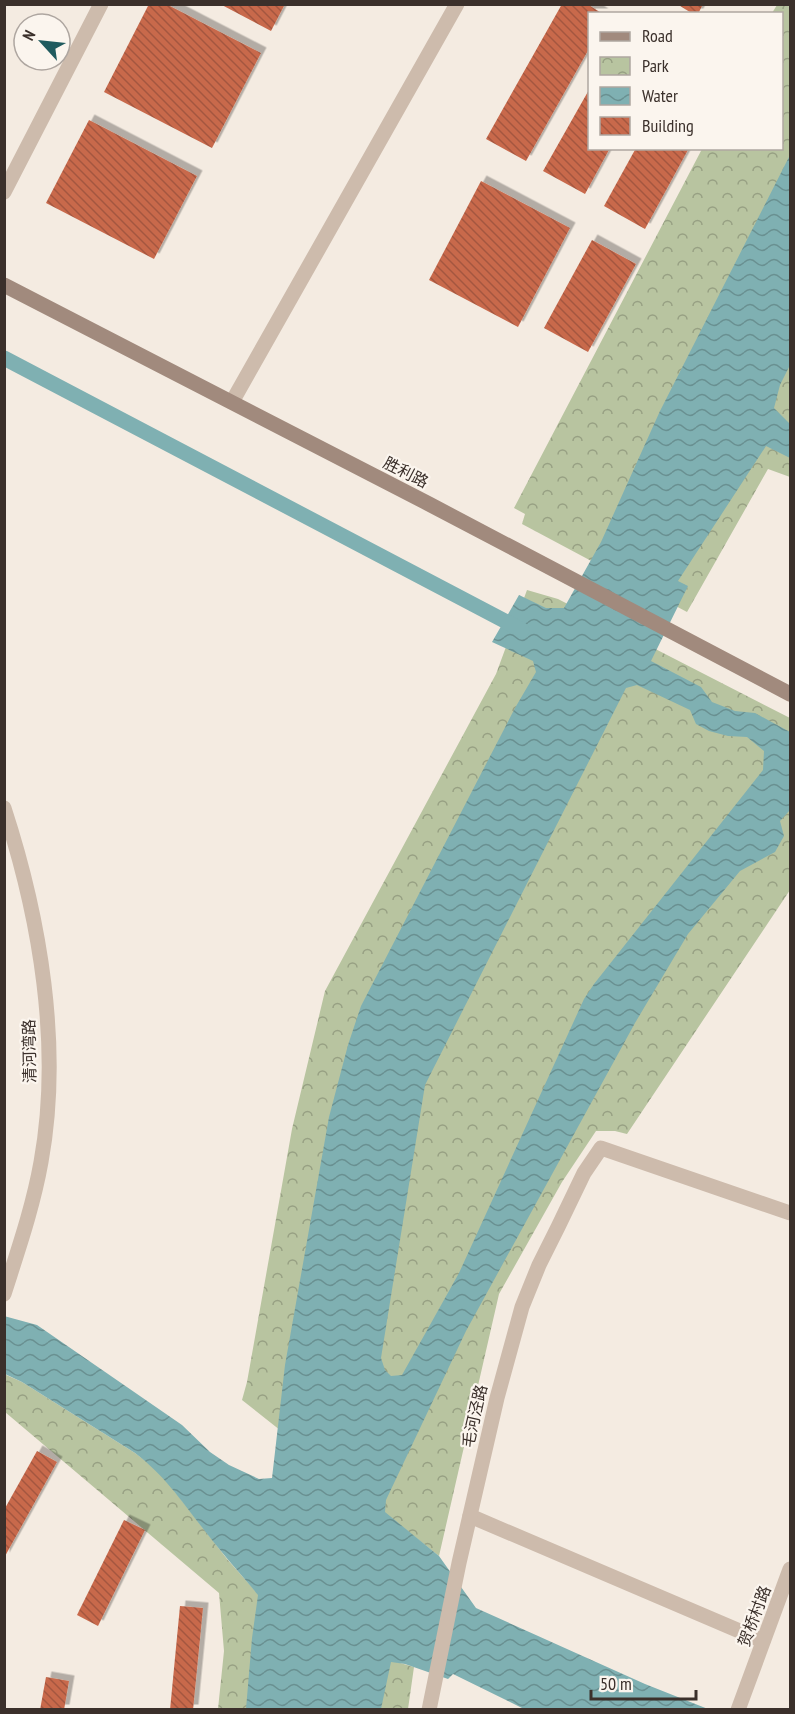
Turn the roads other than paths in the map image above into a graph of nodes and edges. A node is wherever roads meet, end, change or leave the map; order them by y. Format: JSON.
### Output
{"nodes":[{"id":1,"x":101,"y":4,"type":"edge"},
{"id":2,"x":457,"y":4,"type":"edge"},
{"id":3,"x":4,"y":192,"type":"edge"},
{"id":4,"x":4,"y":285,"type":"edge"},
{"id":5,"x":232,"y":402,"type":"junction"},
{"id":6,"x":790,"y":694,"type":"edge"},
{"id":7,"x":4,"y":808,"type":"edge"},
{"id":8,"x":790,"y":1213,"type":"edge"},
{"id":9,"x":4,"y":1294,"type":"edge"},
{"id":10,"x":470,"y":1516,"type":"junction"},
{"id":11,"x":790,"y":1569,"type":"edge"},
{"id":12,"x":763,"y":1641,"type":"junction"},
{"id":13,"x":429,"y":1710,"type":"edge"},
{"id":14,"x":738,"y":1710,"type":"edge"}],
"edges":[{"from":1,"to":3,"type":"street"},
{"from":2,"to":5,"type":"street"},
{"from":4,"to":5,"type":"main road","name":"胜利路"},
{"from":5,"to":6,"type":"main road","name":"胜利路"},
{"from":7,"to":9,"type":"street","name":"清河湾路"},
{"from":8,"to":10,"type":"street","name":"毛河泾路"},
{"from":10,"to":12,"type":"street"},
{"from":10,"to":13,"type":"street","name":"毛河泾路"},
{"from":11,"to":12,"type":"street","name":"贺桥村路"},
{"from":12,"to":14,"type":"street","name":"贺桥村路"}]}
